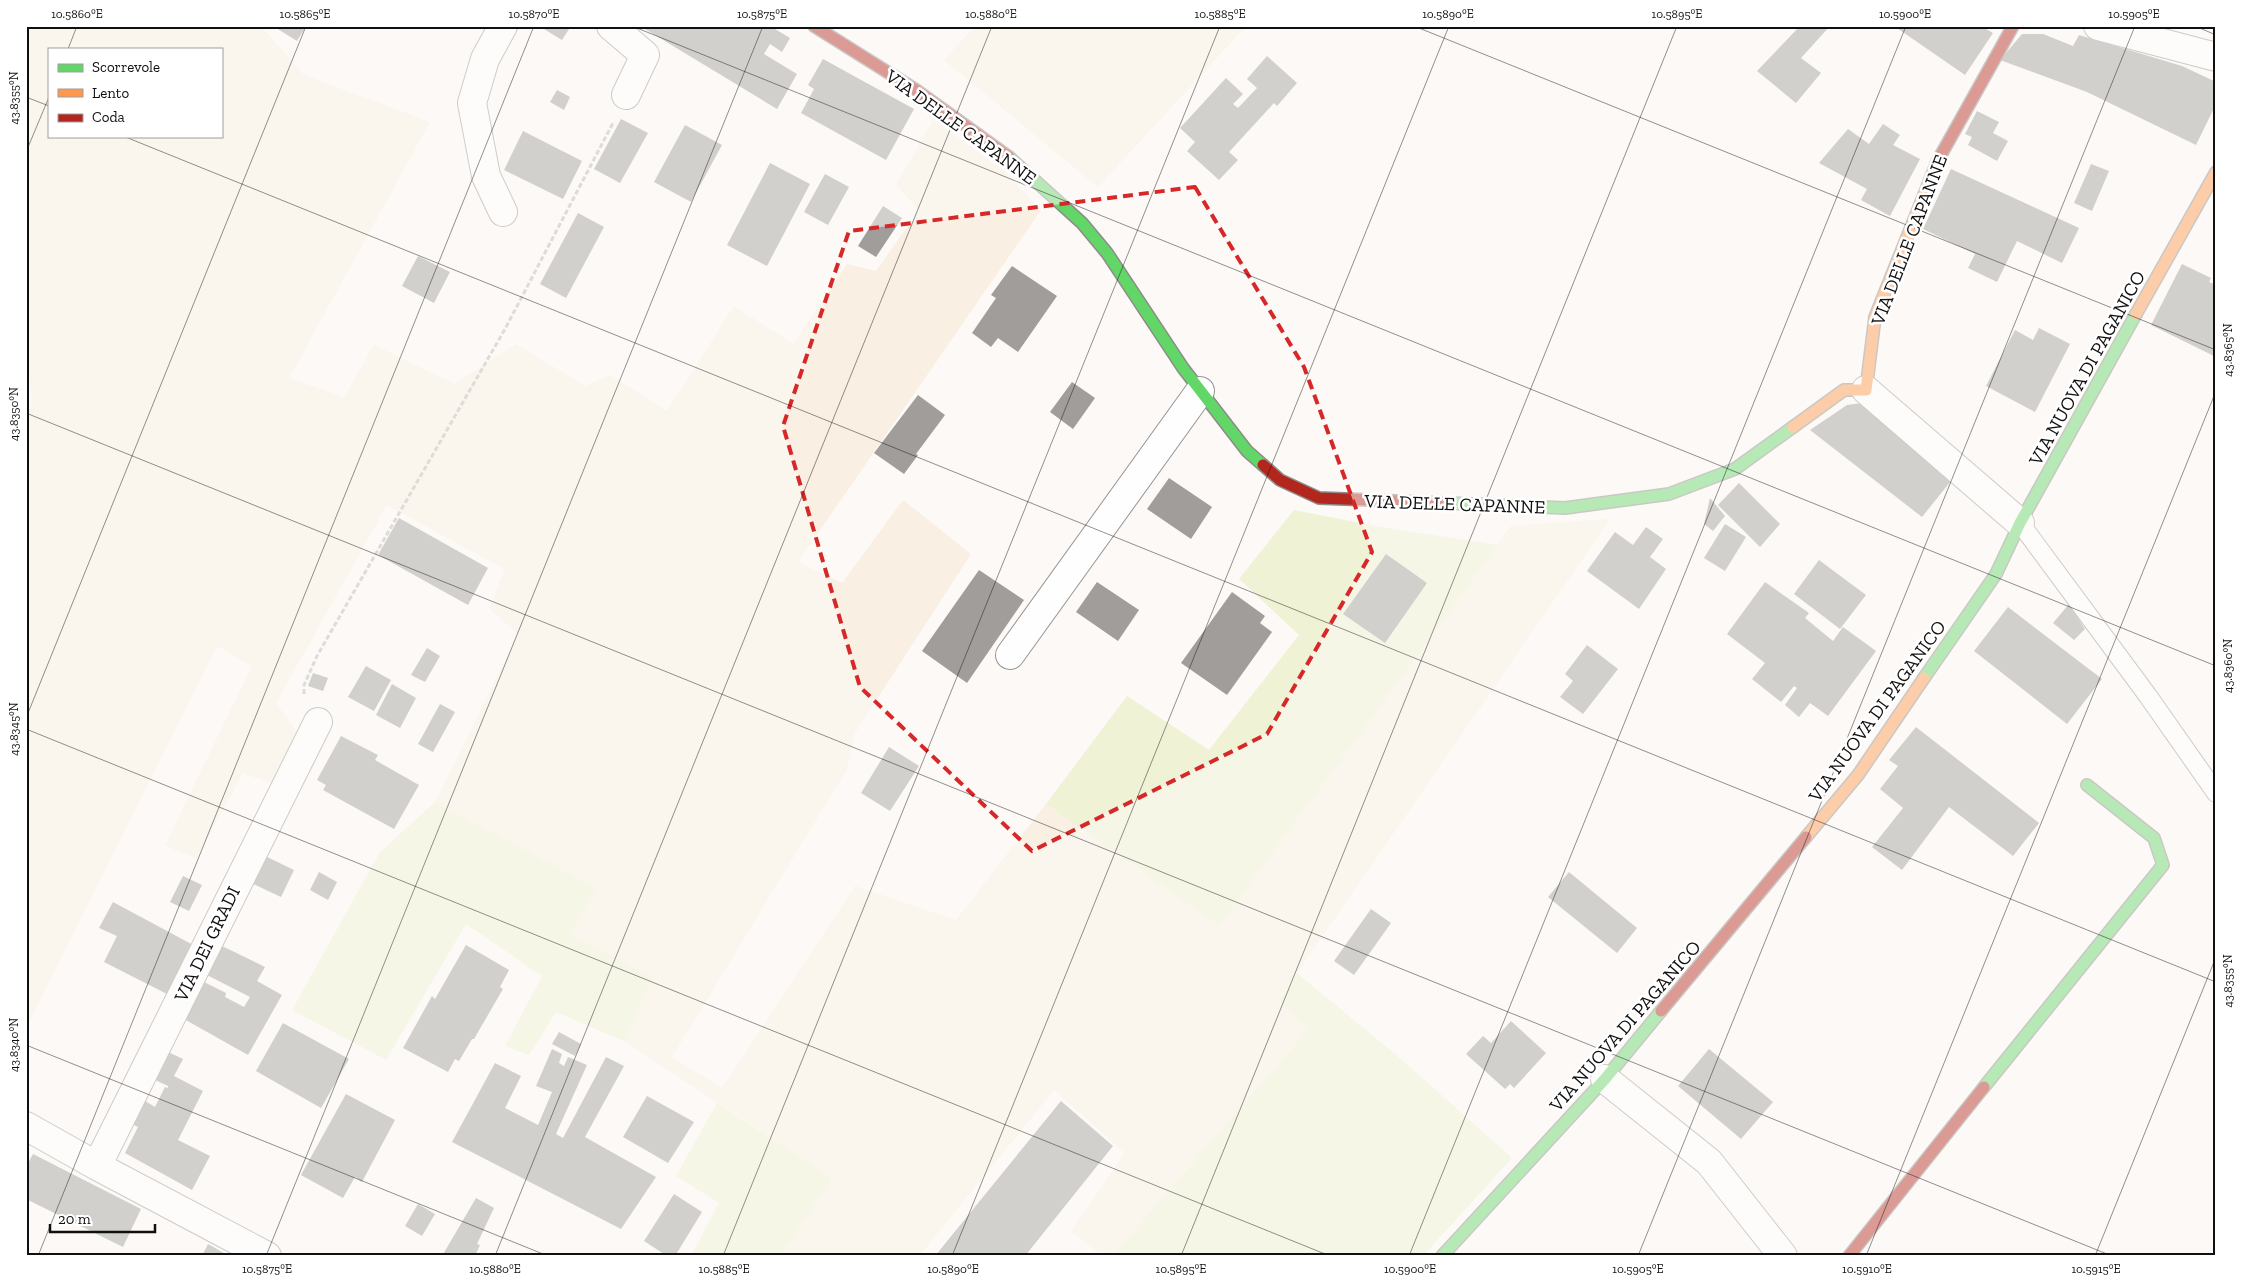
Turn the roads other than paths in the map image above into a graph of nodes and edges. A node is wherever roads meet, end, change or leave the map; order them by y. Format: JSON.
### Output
{"nodes":[{"id":1,"x":503,"y":26,"type":"edge"},
{"id":2,"x":611,"y":26,"type":"edge"},
{"id":3,"x":814,"y":26,"type":"edge"},
{"id":4,"x":2013,"y":26,"type":"edge"},
{"id":5,"x":2098,"y":26,"type":"edge"},
{"id":6,"x":2216,"y":57,"type":"edge"},
{"id":7,"x":626,"y":95,"type":"road end"},
{"id":8,"x":2216,"y":172,"type":"edge"},
{"id":9,"x":503,"y":212,"type":"dead end"},
{"id":10,"x":1866,"y":390,"type":"junction"},
{"id":11,"x":1200,"y":391,"type":"junction"},
{"id":12,"x":2020,"y":523,"type":"junction"},
{"id":13,"x":1010,"y":655,"type":"dead end"},
{"id":14,"x":318,"y":722,"type":"road end"},
{"id":15,"x":2087,"y":785,"type":"dead end"},
{"id":16,"x":2216,"y":794,"type":"edge"},
{"id":17,"x":1605,"y":1079,"type":"junction"},
{"id":18,"x":26,"y":1126,"type":"edge"},
{"id":19,"x":97,"y":1166,"type":"junction"},
{"id":20,"x":267,"y":1256,"type":"edge"},
{"id":21,"x":1442,"y":1256,"type":"edge"},
{"id":22,"x":1783,"y":1256,"type":"edge"},
{"id":23,"x":1849,"y":1256,"type":"edge"}],
"edges":[{"from":1,"to":9,"type":"street"},
{"from":2,"to":7,"type":"street"},
{"from":3,"to":11,"type":"street","name":"VIA DELLE CAPANNE"},
{"from":4,"to":10,"type":"street","name":"VIA DELLE CAPANNE"},
{"from":5,"to":6,"type":"street"},
{"from":8,"to":12,"type":"street","name":"VIA NUOVA DI PAGANICO"},
{"from":10,"to":11,"type":"street","name":"VIA DELLE CAPANNE"},
{"from":10,"to":12,"type":"street"},
{"from":11,"to":13,"type":"street"},
{"from":12,"to":16,"type":"lane"},
{"from":12,"to":17,"type":"street","name":"VIA NUOVA DI PAGANICO"},
{"from":14,"to":19,"type":"street","name":"VIA DEI GRADI"},
{"from":15,"to":23,"type":"street"},
{"from":17,"to":21,"type":"street","name":"VIA NUOVA DI PAGANICO"},
{"from":17,"to":22,"type":"street"},
{"from":18,"to":19,"type":"street"},
{"from":19,"to":20,"type":"street"}]}
